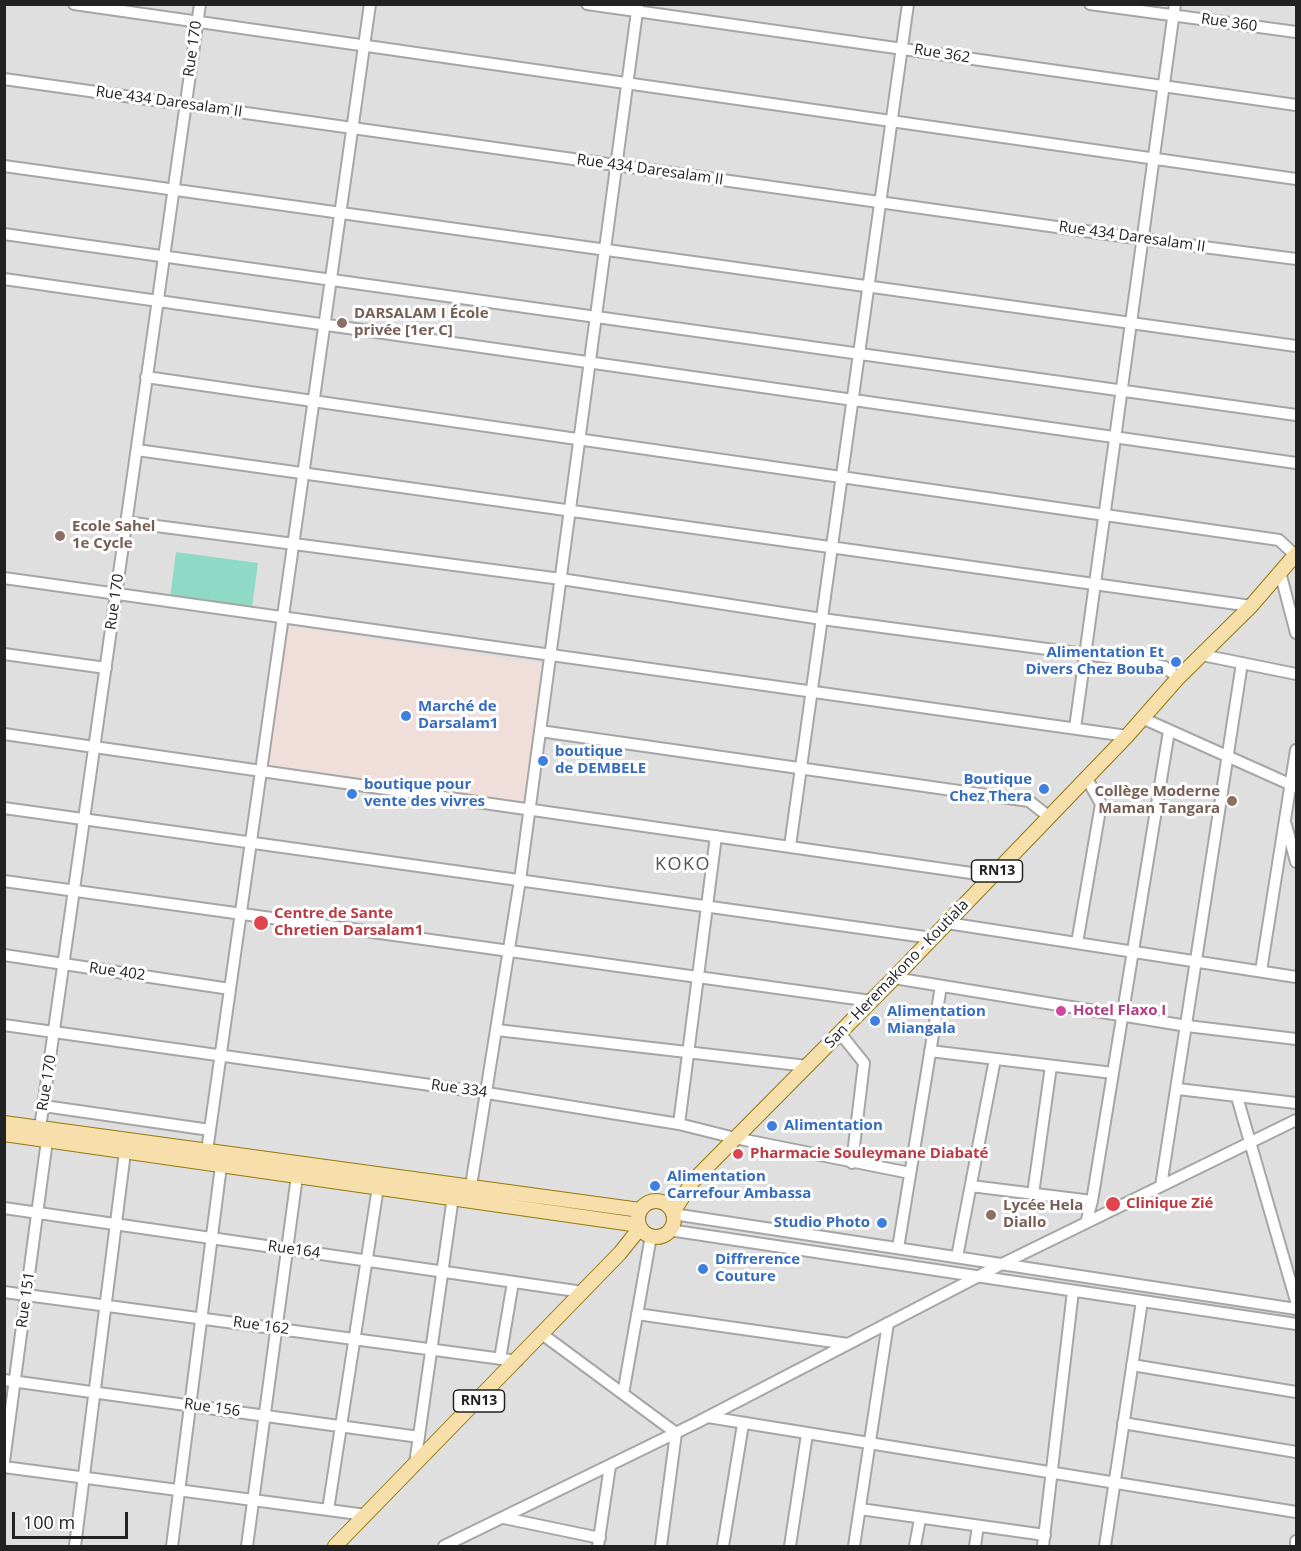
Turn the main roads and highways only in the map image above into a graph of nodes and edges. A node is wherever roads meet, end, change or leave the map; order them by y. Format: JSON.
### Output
{"nodes":[{"id":1,"x":1296,"y":555,"type":"edge"},
{"id":2,"x":4,"y":1123,"type":"edge"},
{"id":3,"x":4,"y":1134,"type":"edge"},
{"id":4,"x":640,"y":1209,"type":"junction"},
{"id":5,"x":670,"y":1210,"type":"junction"},
{"id":6,"x":643,"y":1230,"type":"junction"},
{"id":7,"x":335,"y":1546,"type":"edge"}],
"edges":[{"from":1,"to":5,"type":"main road","name":"San - Heremakono - Koutiala","number":"RN13"},
{"from":2,"to":4,"type":"main road"},
{"from":3,"to":6,"type":"main road"},
{"from":4,"to":5,"type":"main road"},
{"from":4,"to":6,"type":"main road"},
{"from":5,"to":6,"type":"main road"},
{"from":6,"to":7,"type":"main road","number":"RN13"}]}
